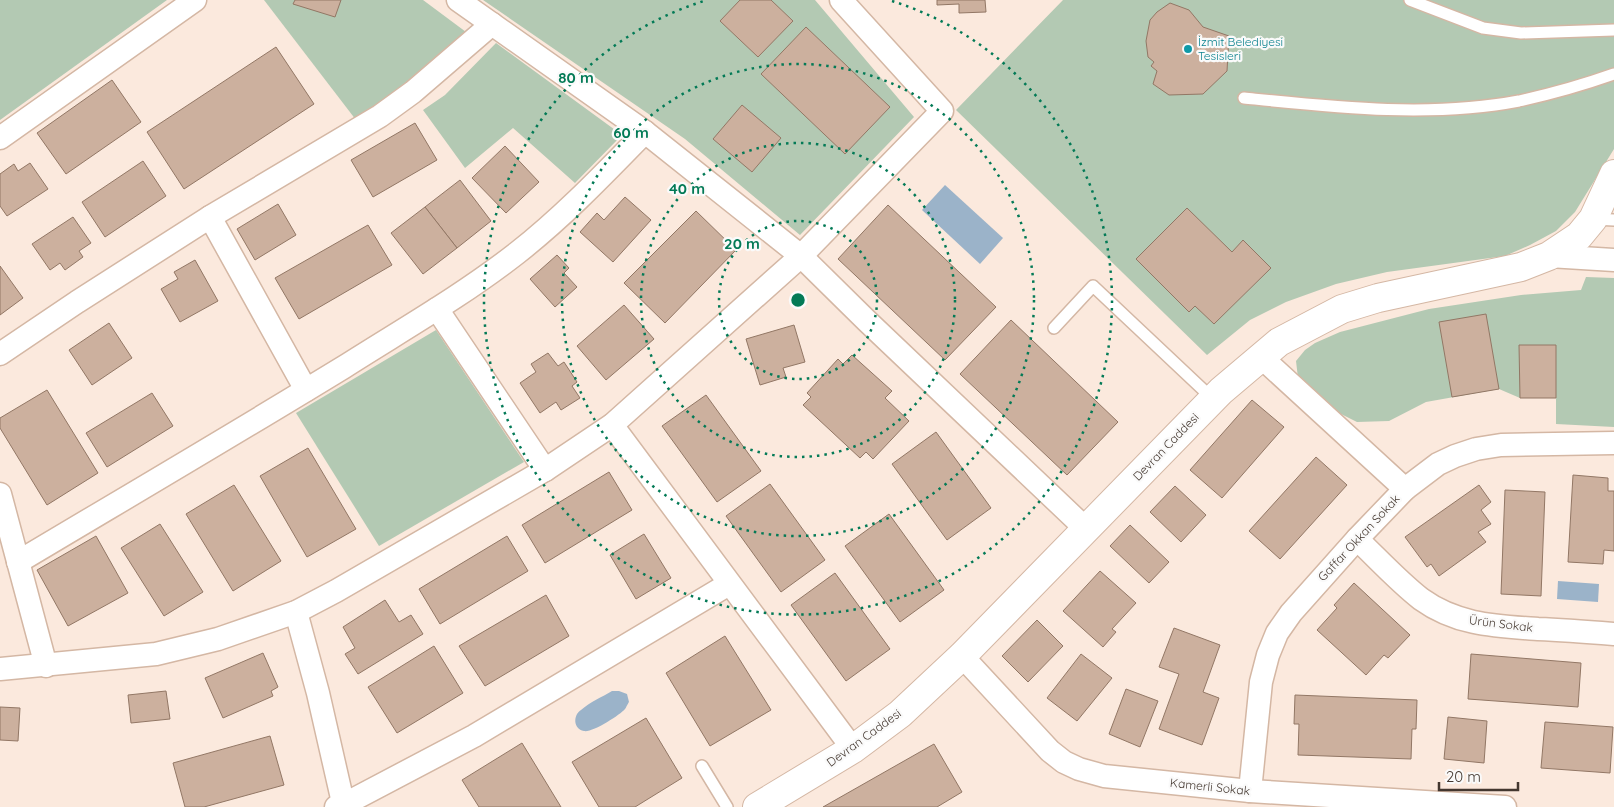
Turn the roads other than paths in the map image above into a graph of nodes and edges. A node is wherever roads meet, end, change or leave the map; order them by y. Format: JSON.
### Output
{"nodes":[{"id":1,"x":195,"y":0,"type":"edge"},
{"id":2,"x":458,"y":0,"type":"edge"},
{"id":3,"x":841,"y":0,"type":"edge"},
{"id":4,"x":1410,"y":0,"type":"edge"},
{"id":5,"x":492,"y":24,"type":"junction"},
{"id":6,"x":1614,"y":30,"type":"edge"},
{"id":7,"x":1614,"y":74,"type":"edge"},
{"id":8,"x":1244,"y":98,"type":"dead end"},
{"id":9,"x":645,"y":132,"type":"junction"},
{"id":10,"x":0,"y":138,"type":"edge"},
{"id":11,"x":1614,"y":174,"type":"edge"},
{"id":12,"x":210,"y":217,"type":"junction"},
{"id":13,"x":1604,"y":219,"type":"edge"},
{"id":14,"x":801,"y":256,"type":"junction"},
{"id":15,"x":1549,"y":256,"type":"junction"},
{"id":16,"x":1614,"y":260,"type":"edge"},
{"id":17,"x":437,"y":310,"type":"junction"},
{"id":18,"x":1054,"y":328,"type":"dead end"},
{"id":19,"x":0,"y":354,"type":"edge"},
{"id":20,"x":1260,"y":356,"type":"junction"},
{"id":21,"x":306,"y":390,"type":"junction"},
{"id":22,"x":1213,"y":399,"type":"junction"},
{"id":23,"x":612,"y":425,"type":"junction"},
{"id":24,"x":1614,"y":443,"type":"edge"},
{"id":25,"x":545,"y":470,"type":"junction"},
{"id":26,"x":1404,"y":489,"type":"junction"},
{"id":27,"x":0,"y":494,"type":"edge"},
{"id":28,"x":1086,"y":529,"type":"junction"},
{"id":29,"x":1357,"y":539,"type":"junction"},
{"id":30,"x":18,"y":562,"type":"junction"},
{"id":31,"x":729,"y":584,"type":"junction"},
{"id":32,"x":296,"y":612,"type":"junction"},
{"id":33,"x":1614,"y":634,"type":"edge"},
{"id":34,"x":962,"y":656,"type":"junction"},
{"id":35,"x":46,"y":666,"type":"junction"},
{"id":36,"x":0,"y":670,"type":"edge"},
{"id":37,"x":853,"y":749,"type":"junction"},
{"id":38,"x":702,"y":766,"type":"dead end"},
{"id":39,"x":1250,"y":791,"type":"junction"},
{"id":40,"x":341,"y":806,"type":"edge"},
{"id":41,"x":727,"y":807,"type":"edge"},
{"id":42,"x":756,"y":807,"type":"edge"},
{"id":43,"x":1505,"y":807,"type":"edge"}],
"edges":[{"from":1,"to":10,"type":"street"},
{"from":2,"to":5,"type":"street"},
{"from":3,"to":14,"type":"street"},
{"from":4,"to":6,"type":"lane"},
{"from":5,"to":9,"type":"street"},
{"from":5,"to":12,"type":"street"},
{"from":7,"to":8,"type":"lane"},
{"from":9,"to":14,"type":"street"},
{"from":9,"to":17,"type":"street"},
{"from":11,"to":13,"type":"main road","name":"Devran Caddesi"},
{"from":12,"to":19,"type":"street"},
{"from":12,"to":21,"type":"street"},
{"from":13,"to":15,"type":"main road","name":"Devran Caddesi"},
{"from":14,"to":23,"type":"street"},
{"from":14,"to":28,"type":"street"},
{"from":15,"to":16,"type":"street"},
{"from":15,"to":20,"type":"main road","name":"Devran Caddesi"},
{"from":17,"to":21,"type":"street"},
{"from":17,"to":25,"type":"street"},
{"from":18,"to":22,"type":"lane"},
{"from":20,"to":22,"type":"main road","name":"Devran Caddesi"},
{"from":20,"to":26,"type":"street"},
{"from":21,"to":30,"type":"street"},
{"from":22,"to":28,"type":"main road","name":"Devran Caddesi"},
{"from":23,"to":25,"type":"street"},
{"from":23,"to":31,"type":"street"},
{"from":24,"to":26,"type":"street","name":"Gaffar Okkan Sokak"},
{"from":25,"to":32,"type":"street"},
{"from":26,"to":29,"type":"street","name":"Gaffar Okkan Sokak"},
{"from":27,"to":30,"type":"street"},
{"from":28,"to":34,"type":"main road","name":"Devran Caddesi"},
{"from":29,"to":33,"type":"street","name":"Ürün Sokak"},
{"from":29,"to":39,"type":"street","name":"Gaffar Okkan Sokak"},
{"from":30,"to":35,"type":"street"},
{"from":31,"to":37,"type":"street"},
{"from":31,"to":40,"type":"street"},
{"from":32,"to":35,"type":"street"},
{"from":32,"to":40,"type":"street"},
{"from":34,"to":37,"type":"main road","name":"Devran Caddesi"},
{"from":34,"to":39,"type":"street","name":"Kamerli Sokak"},
{"from":35,"to":36,"type":"street"},
{"from":37,"to":42,"type":"main road","name":"Devran Caddesi"},
{"from":38,"to":41,"type":"lane"},
{"from":39,"to":43,"type":"street","name":"Kamerli Sokak"}]}
